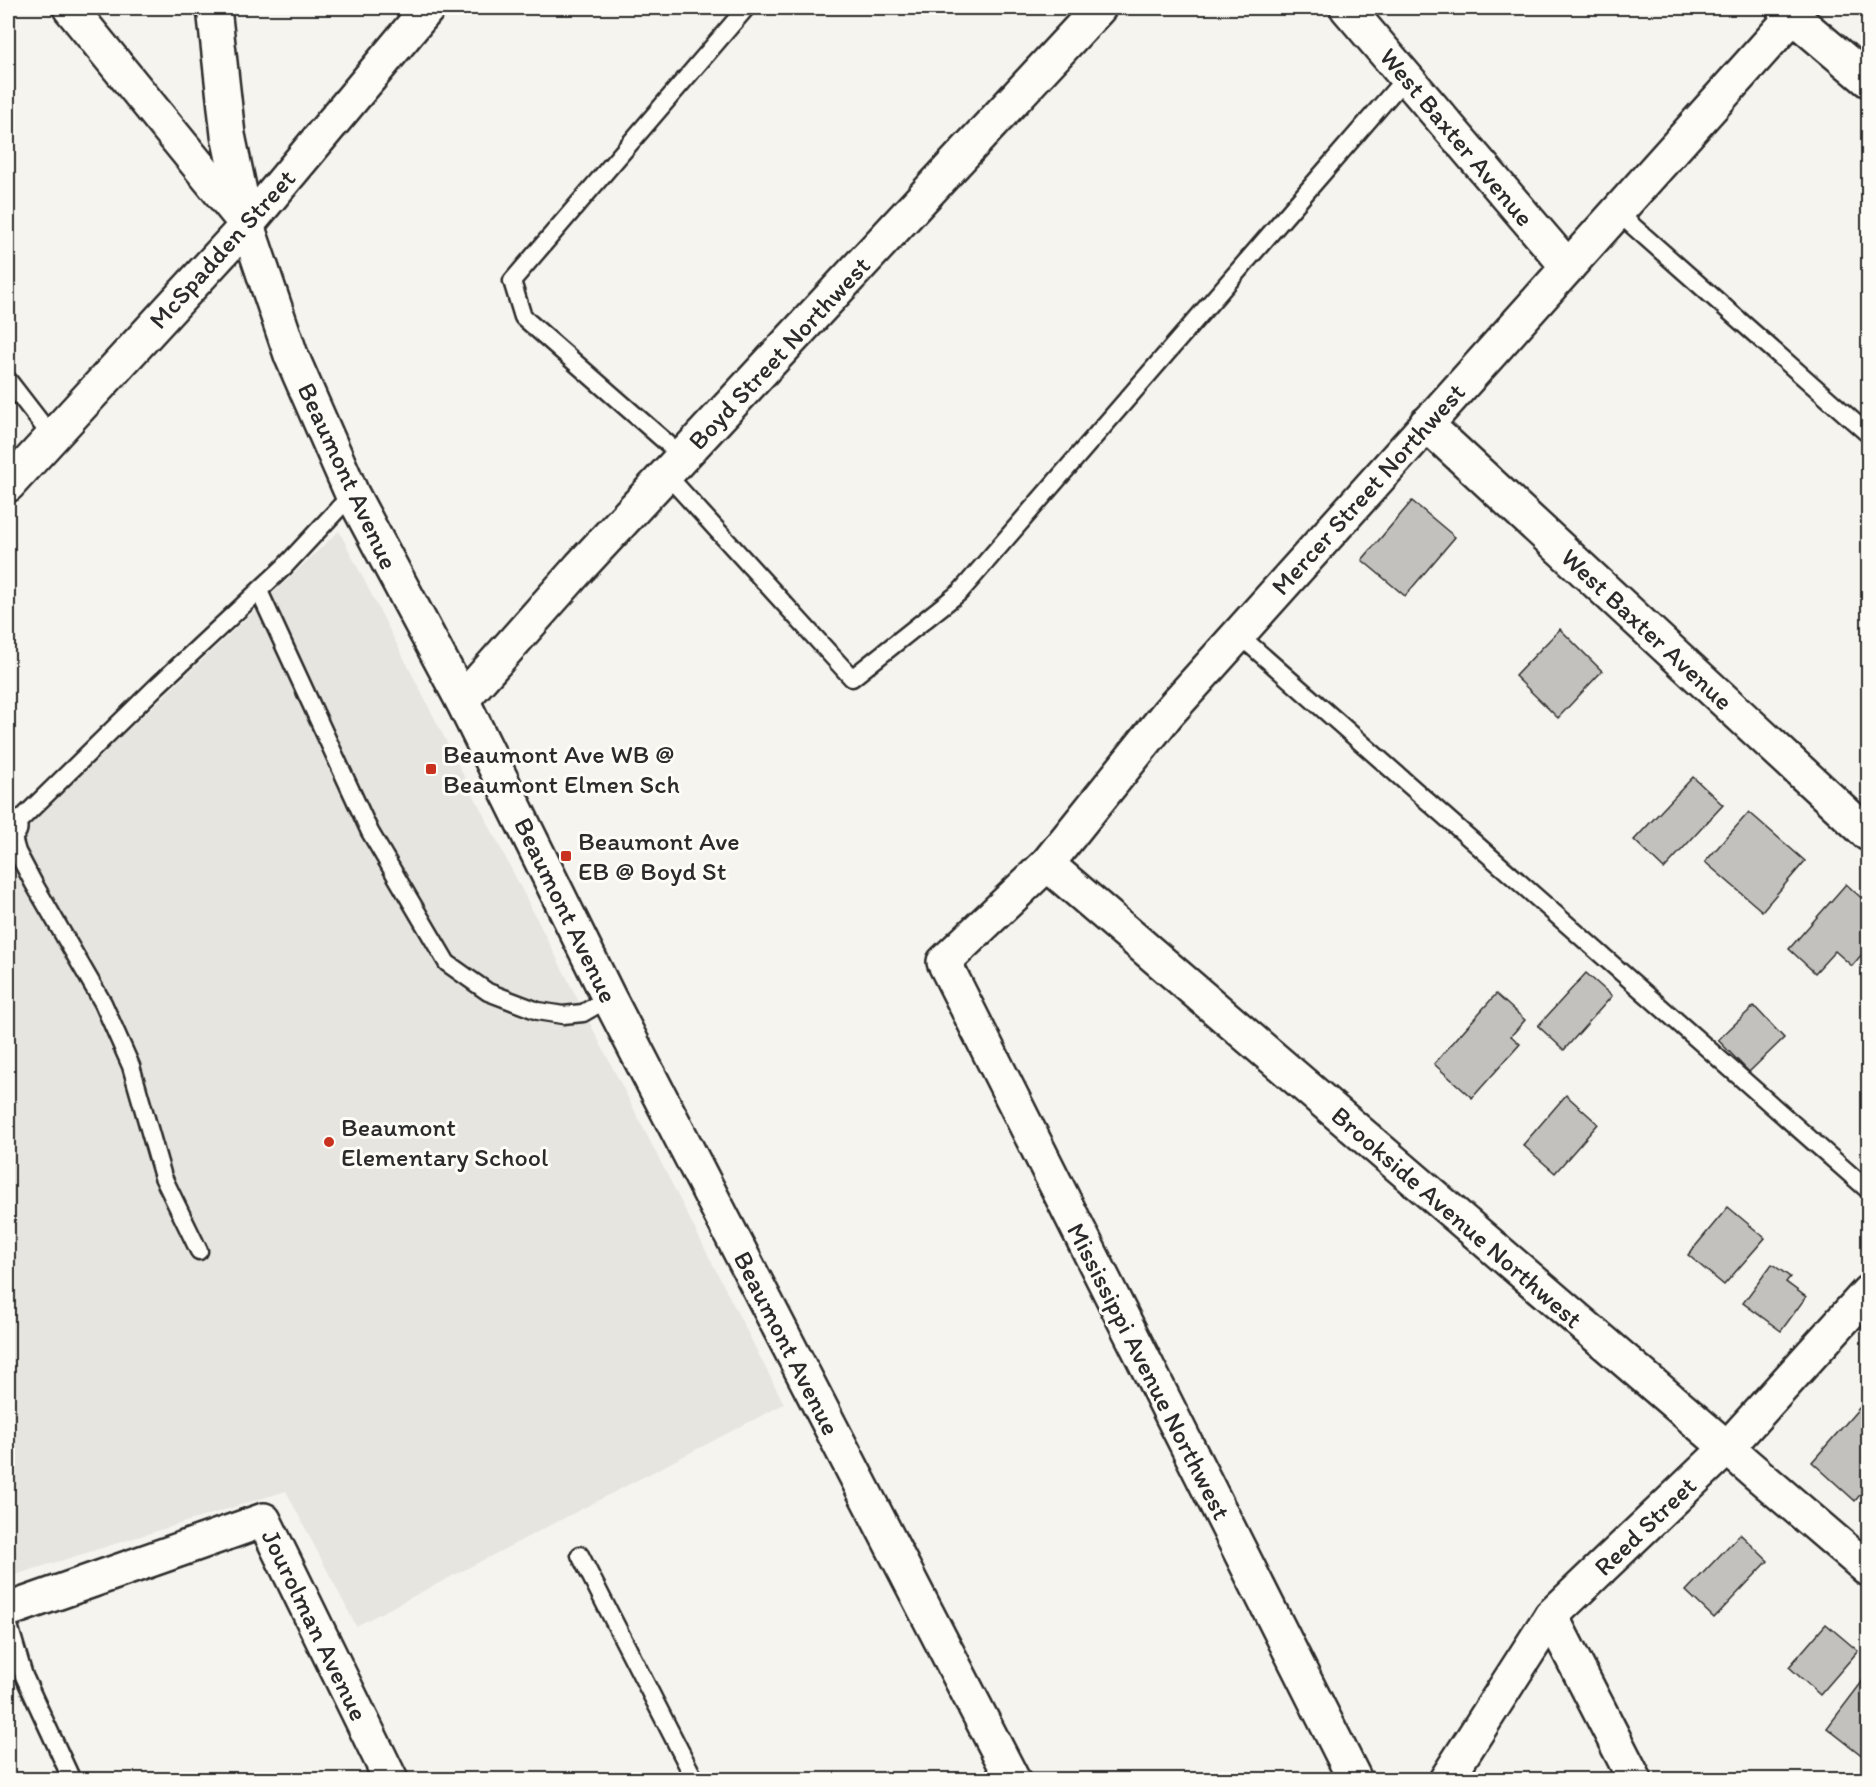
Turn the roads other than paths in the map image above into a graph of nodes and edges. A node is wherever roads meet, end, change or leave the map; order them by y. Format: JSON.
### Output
{"nodes":[{"id":1,"x":70,"y":8,"type":"edge"},
{"id":2,"x":214,"y":8,"type":"edge"},
{"id":3,"x":428,"y":8,"type":"edge"},
{"id":4,"x":746,"y":8,"type":"edge"},
{"id":5,"x":1099,"y":8,"type":"edge"},
{"id":6,"x":1347,"y":8,"type":"edge"},
{"id":7,"x":1788,"y":12,"type":"edge"},
{"id":8,"x":1406,"y":77,"type":"junction"},
{"id":9,"x":1869,"y":80,"type":"edge"},
{"id":10,"x":1617,"y":212,"type":"junction"},
{"id":11,"x":247,"y":225,"type":"junction"},
{"id":12,"x":1568,"y":267,"type":"junction"},
{"id":13,"x":8,"y":380,"type":"edge"},
{"id":14,"x":1426,"y":424,"type":"junction"},
{"id":15,"x":1869,"y":434,"type":"edge"},
{"id":16,"x":52,"y":436,"type":"junction"},
{"id":17,"x":674,"y":466,"type":"junction"},
{"id":18,"x":8,"y":484,"type":"edge"},
{"id":19,"x":352,"y":494,"type":"junction"},
{"id":20,"x":259,"y":591,"type":"junction"},
{"id":21,"x":1238,"y":634,"type":"junction"},
{"id":22,"x":462,"y":700,"type":"junction"},
{"id":23,"x":8,"y":829,"type":"edge"},
{"id":24,"x":1869,"y":834,"type":"edge"},
{"id":25,"x":1047,"y":864,"type":"junction"},
{"id":26,"x":944,"y":962,"type":"joint"},
{"id":27,"x":609,"y":998,"type":"junction"},
{"id":28,"x":1869,"y":1190,"type":"edge"},
{"id":29,"x":199,"y":1251,"type":"dead end"},
{"id":30,"x":1869,"y":1292,"type":"edge"},
{"id":31,"x":1726,"y":1449,"type":"junction"},
{"id":32,"x":580,"y":1555,"type":"dead end"},
{"id":33,"x":1869,"y":1569,"type":"edge"},
{"id":34,"x":8,"y":1610,"type":"edge"},
{"id":35,"x":1551,"y":1616,"type":"junction"},
{"id":36,"x":8,"y":1622,"type":"edge"},
{"id":37,"x":1636,"y":1778,"type":"edge"},
{"id":38,"x":72,"y":1779,"type":"edge"},
{"id":39,"x":391,"y":1779,"type":"edge"},
{"id":40,"x":695,"y":1779,"type":"edge"},
{"id":41,"x":1013,"y":1779,"type":"edge"},
{"id":42,"x":1355,"y":1779,"type":"edge"},
{"id":43,"x":1446,"y":1779,"type":"edge"}],
"edges":[{"from":1,"to":11,"type":"street"},
{"from":2,"to":11,"type":"street","name":"Beaumont Avenue"},
{"from":3,"to":11,"type":"street","name":"McSpadden Street"},
{"from":4,"to":17,"type":"lane"},
{"from":5,"to":17,"type":"street","name":"Boyd Street Northwest"},
{"from":6,"to":8,"type":"street","name":"West Baxter Avenue"},
{"from":7,"to":9,"type":"street"},
{"from":7,"to":10,"type":"street","name":"Mercer Street Northwest"},
{"from":8,"to":12,"type":"street","name":"West Baxter Avenue"},
{"from":8,"to":17,"type":"lane"},
{"from":10,"to":12,"type":"street","name":"Mercer Street Northwest"},
{"from":10,"to":15,"type":"lane"},
{"from":11,"to":16,"type":"street","name":"McSpadden Street"},
{"from":11,"to":19,"type":"street","name":"Beaumont Avenue"},
{"from":12,"to":14,"type":"street","name":"Mercer Street Northwest"},
{"from":13,"to":16,"type":"lane"},
{"from":14,"to":21,"type":"street","name":"Mercer Street Northwest"},
{"from":14,"to":24,"type":"street","name":"West Baxter Avenue"},
{"from":16,"to":18,"type":"street","name":"McSpadden Street"},
{"from":17,"to":22,"type":"street","name":"Boyd Street Northwest"},
{"from":19,"to":20,"type":"lane"},
{"from":19,"to":22,"type":"street","name":"Beaumont Avenue"},
{"from":20,"to":23,"type":"lane"},
{"from":20,"to":27,"type":"lane"},
{"from":21,"to":25,"type":"street","name":"Mercer Street Northwest"},
{"from":21,"to":28,"type":"lane"},
{"from":22,"to":27,"type":"street","name":"Beaumont Avenue"},
{"from":23,"to":29,"type":"lane"},
{"from":25,"to":26,"type":"street","name":"Mercer Street Northwest"},
{"from":25,"to":31,"type":"street","name":"Brookside Avenue Northwest"},
{"from":26,"to":42,"type":"street","name":"Mississippi Avenue Northwest"},
{"from":27,"to":41,"type":"street","name":"Beaumont Avenue"},
{"from":30,"to":31,"type":"street","name":"Reed Street"},
{"from":31,"to":33,"type":"street","name":"Brookside Avenue Northwest"},
{"from":31,"to":35,"type":"street","name":"Reed Street"},
{"from":32,"to":40,"type":"lane"},
{"from":34,"to":39,"type":"street","name":"Jourolman Avenue"},
{"from":35,"to":37,"type":"street"},
{"from":35,"to":43,"type":"street","name":"Reed Street"},
{"from":36,"to":38,"type":"lane"}]}
